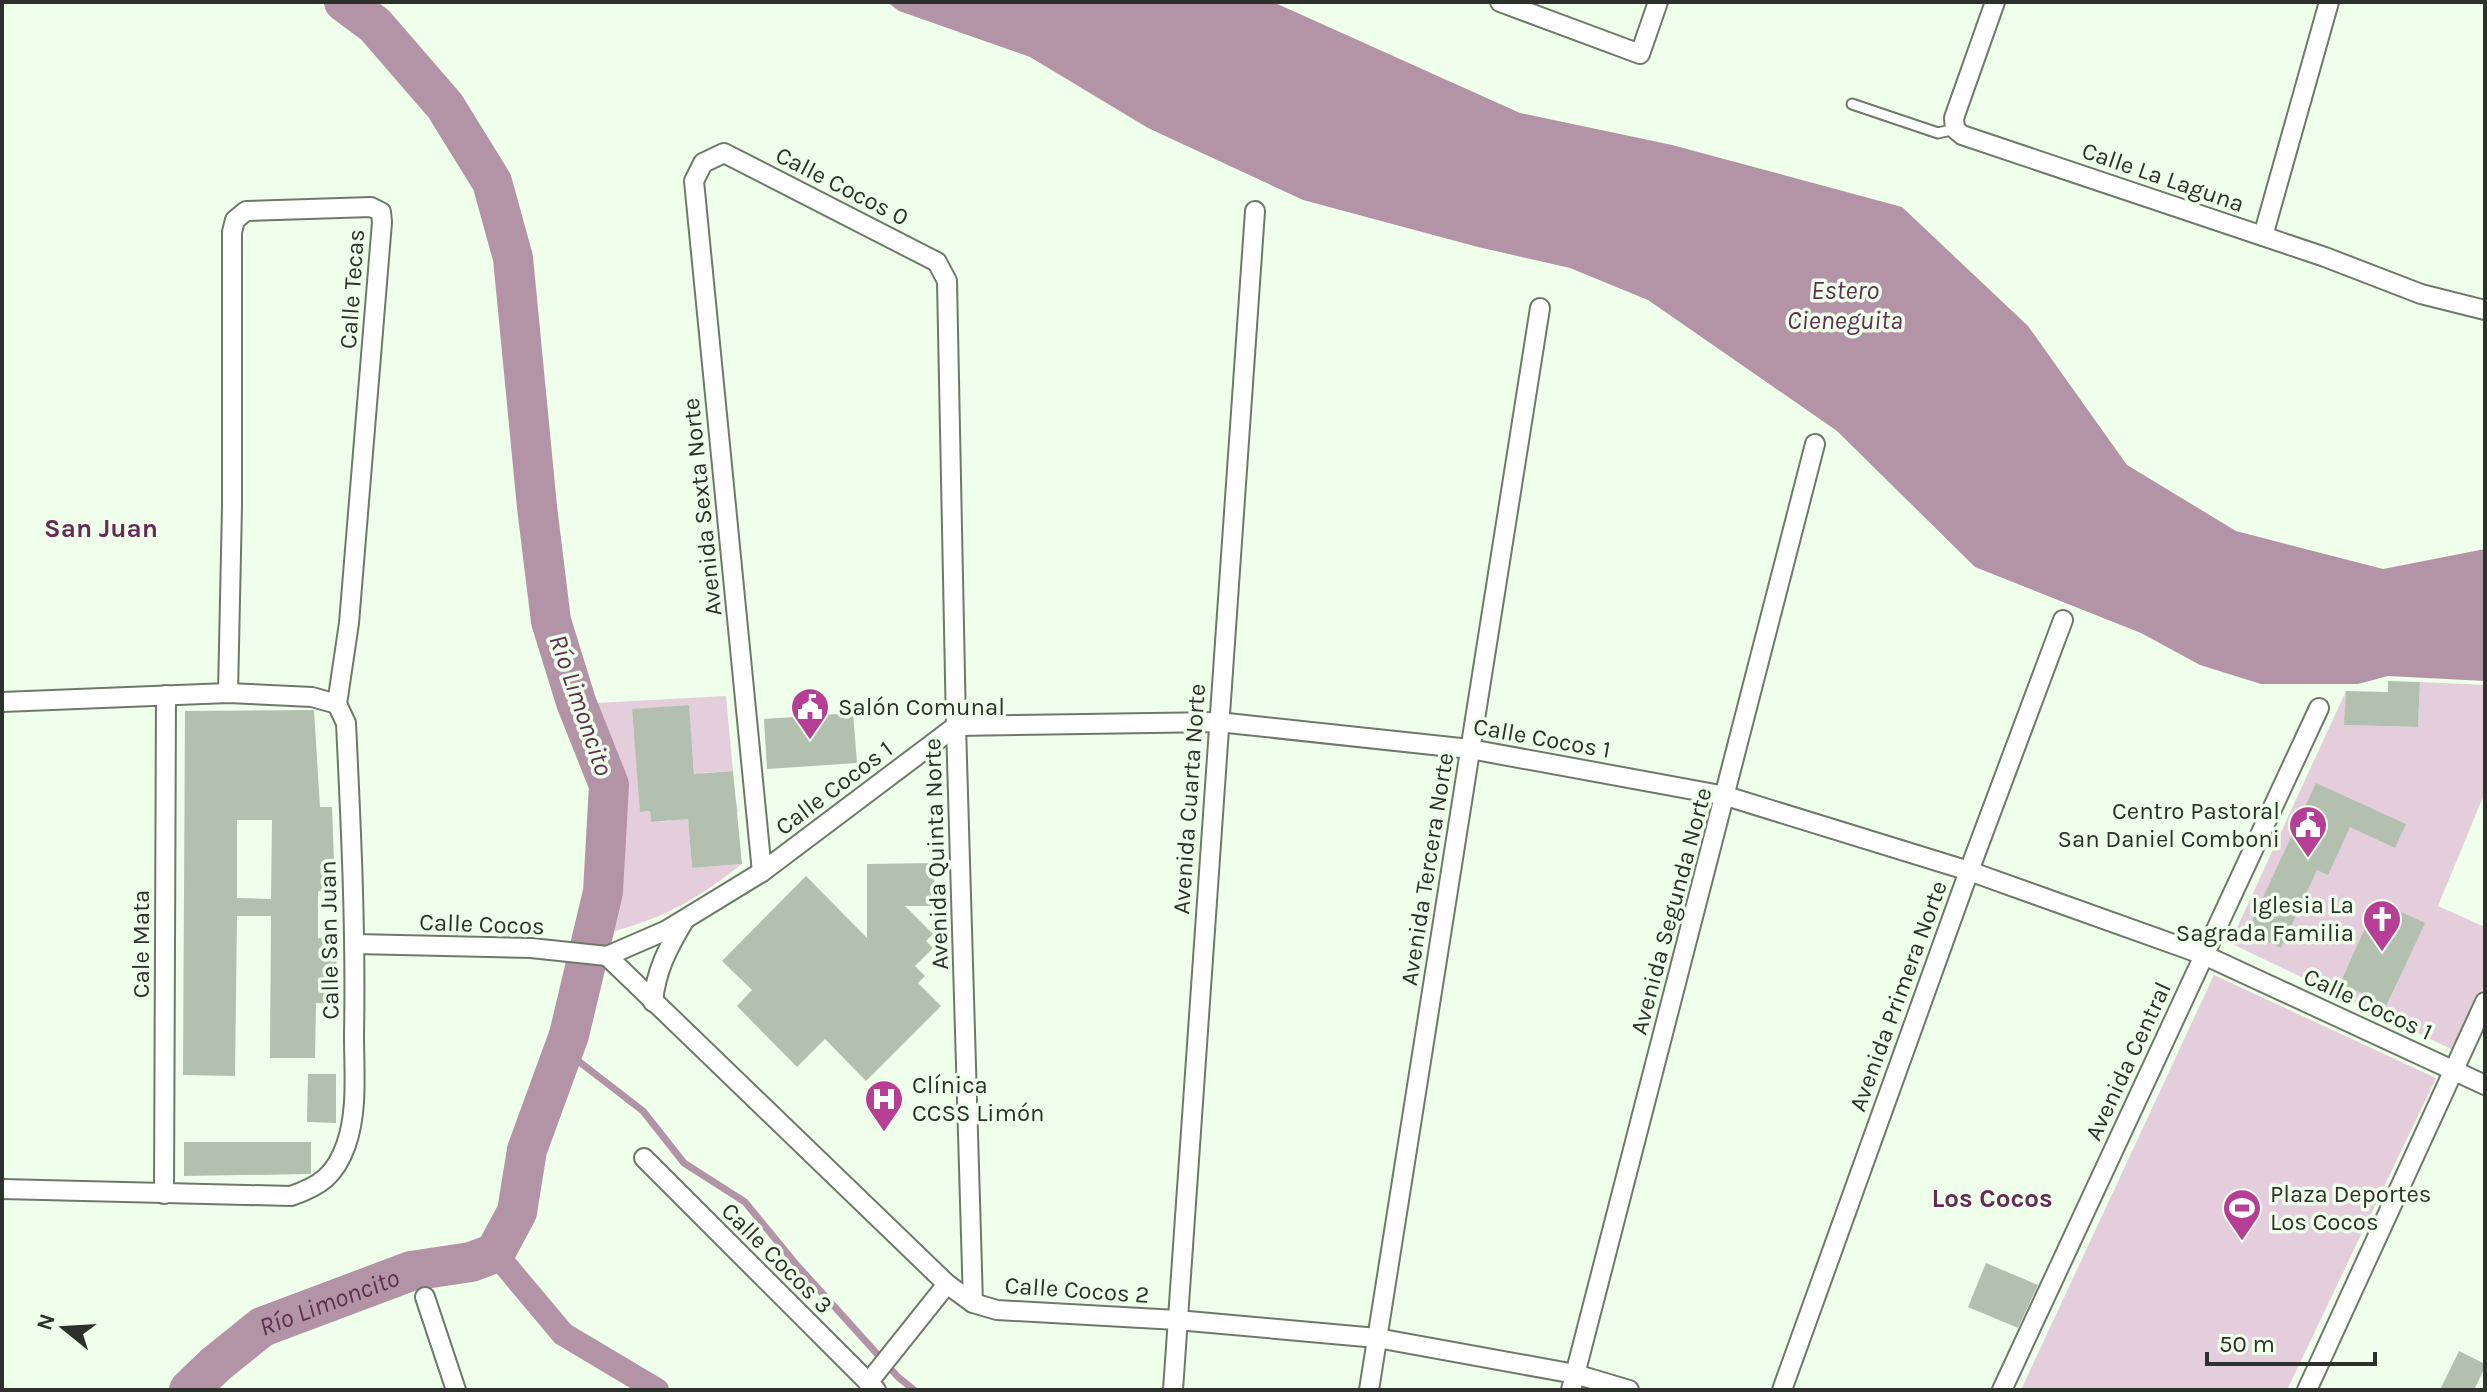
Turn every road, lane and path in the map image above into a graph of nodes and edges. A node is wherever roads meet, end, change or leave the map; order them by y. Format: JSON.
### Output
{"nodes":[{"id":1,"x":1500,"y":2,"type":"edge"},
{"id":2,"x":1658,"y":2,"type":"edge"},
{"id":3,"x":1995,"y":2,"type":"edge"},
{"id":4,"x":2329,"y":2,"type":"edge"},
{"id":5,"x":1852,"y":104,"type":"dead end"},
{"id":6,"x":1955,"y":129,"type":"junction"},
{"id":7,"x":724,"y":153,"type":"joint"},
{"id":8,"x":1255,"y":211,"type":"dead end"},
{"id":9,"x":2263,"y":236,"type":"junction"},
{"id":10,"x":937,"y":262,"type":"joint"},
{"id":11,"x":1540,"y":308,"type":"dead end"},
{"id":12,"x":2485,"y":310,"type":"edge"},
{"id":13,"x":1815,"y":444,"type":"dead end"},
{"id":14,"x":2063,"y":620,"type":"dead end"},
{"id":15,"x":228,"y":693,"type":"junction"},
{"id":16,"x":166,"y":695,"type":"junction"},
{"id":17,"x":2,"y":702,"type":"edge"},
{"id":18,"x":337,"y":704,"type":"junction"},
{"id":19,"x":2319,"y":708,"type":"dead end"},
{"id":20,"x":1218,"y":722,"type":"junction"},
{"id":21,"x":956,"y":726,"type":"junction"},
{"id":22,"x":1470,"y":749,"type":"junction"},
{"id":23,"x":1726,"y":796,"type":"junction"},
{"id":24,"x":1969,"y":871,"type":"junction"},
{"id":25,"x":762,"y":872,"type":"junction"},
{"id":26,"x":686,"y":919,"type":"junction"},
{"id":27,"x":356,"y":944,"type":"junction"},
{"id":28,"x":2204,"y":955,"type":"junction"},
{"id":29,"x":607,"y":956,"type":"junction"},
{"id":30,"x":653,"y":1002,"type":"junction"},
{"id":31,"x":2485,"y":1002,"type":"edge"},
{"id":32,"x":2452,"y":1070,"type":"junction"},
{"id":33,"x":2485,"y":1085,"type":"edge"},
{"id":34,"x":644,"y":1158,"type":"dead end"},
{"id":35,"x":2,"y":1189,"type":"edge"},
{"id":36,"x":164,"y":1194,"type":"junction"},
{"id":37,"x":947,"y":1284,"type":"junction"},
{"id":38,"x":425,"y":1297,"type":"dead end"},
{"id":39,"x":973,"y":1303,"type":"junction"},
{"id":40,"x":1177,"y":1320,"type":"junction"},
{"id":41,"x":1377,"y":1338,"type":"junction"},
{"id":42,"x":1573,"y":1382,"type":"edge"},
{"id":43,"x":872,"y":1386,"type":"edge"},
{"id":44,"x":456,"y":1390,"type":"edge"},
{"id":45,"x":1173,"y":1390,"type":"edge"},
{"id":46,"x":1369,"y":1390,"type":"edge"},
{"id":47,"x":1629,"y":1390,"type":"edge"},
{"id":48,"x":1782,"y":1390,"type":"edge"},
{"id":49,"x":2002,"y":1390,"type":"edge"},
{"id":50,"x":2307,"y":1390,"type":"edge"}],
"edges":[{"from":1,"to":2,"type":"street"},
{"from":3,"to":6,"type":"street"},
{"from":4,"to":9,"type":"street"},
{"from":5,"to":6,"type":"lane"},
{"from":6,"to":9,"type":"street","name":"Calle La Laguna"},
{"from":7,"to":10,"type":"street","name":"Calle Cocos 0"},
{"from":7,"to":25,"type":"street","name":"Avenida Sexta Norte"},
{"from":8,"to":20,"type":"street","name":"Avenida Cuarta Norte"},
{"from":9,"to":12,"type":"street","name":"Calle La Laguna"},
{"from":10,"to":21,"type":"street","name":"Avenida Quinta Norte"},
{"from":11,"to":22,"type":"street","name":"Avenida Tercera Norte"},
{"from":13,"to":23,"type":"street","name":"Avenida Segunda Norte"},
{"from":14,"to":24,"type":"street","name":"Avenida Primera Norte"},
{"from":15,"to":16,"type":"street"},
{"from":15,"to":18,"type":"street"},
{"from":15,"to":18,"type":"street","name":"Calle Tecas"},
{"from":16,"to":17,"type":"street"},
{"from":16,"to":36,"type":"street","name":"Cale Mata"},
{"from":18,"to":27,"type":"street","name":"Calle San Juan"},
{"from":19,"to":28,"type":"street","name":"Avenida Central"},
{"from":20,"to":21,"type":"street","name":"Calle Cocos 1"},
{"from":20,"to":22,"type":"street","name":"Calle Cocos 1"},
{"from":20,"to":40,"type":"street","name":"Avenida Cuarta Norte"},
{"from":21,"to":25,"type":"street","name":"Calle Cocos 1"},
{"from":21,"to":39,"type":"street","name":"Avenida Quinta Norte"},
{"from":22,"to":23,"type":"street","name":"Calle Cocos 1"},
{"from":22,"to":41,"type":"street","name":"Avenida Tercera Norte"},
{"from":23,"to":24,"type":"street","name":"Calle Cocos 1"},
{"from":23,"to":42,"type":"street","name":"Avenida Segunda Norte"},
{"from":24,"to":28,"type":"street","name":"Calle Cocos 1"},
{"from":24,"to":48,"type":"street","name":"Avenida Primera Norte"},
{"from":25,"to":26,"type":"street","name":"Calle Cocos 1"},
{"from":26,"to":29,"type":"street","name":"Calle Cocos 1"},
{"from":26,"to":30,"type":"street"},
{"from":27,"to":29,"type":"street","name":"Calle Cocos"},
{"from":27,"to":36,"type":"street","name":"Calle San Juan"},
{"from":28,"to":32,"type":"street","name":"Calle Cocos 1"},
{"from":28,"to":49,"type":"street","name":"Avenida Central"},
{"from":29,"to":30,"type":"street","name":"Calle Cocos 2"},
{"from":30,"to":37,"type":"street","name":"Calle Cocos 2"},
{"from":31,"to":32,"type":"street"},
{"from":32,"to":33,"type":"street","name":"Calle Cocos 1"},
{"from":32,"to":50,"type":"street"},
{"from":34,"to":43,"type":"street","name":"Calle Cocos 3"},
{"from":35,"to":36,"type":"street","name":"Calle San Juan"},
{"from":37,"to":39,"type":"street","name":"Calle Cocos 2"},
{"from":37,"to":43,"type":"street"},
{"from":38,"to":44,"type":"street"},
{"from":39,"to":40,"type":"street","name":"Calle Cocos 2"},
{"from":40,"to":41,"type":"street","name":"Calle Cocos 2"},
{"from":40,"to":45,"type":"street","name":"Avenida Cuarta Norte"},
{"from":41,"to":42,"type":"street","name":"Calle Cocos 2"},
{"from":41,"to":46,"type":"street","name":"Avenida Tercera Norte"},
{"from":42,"to":47,"type":"street","name":"Calle Cocos 2"}]}
